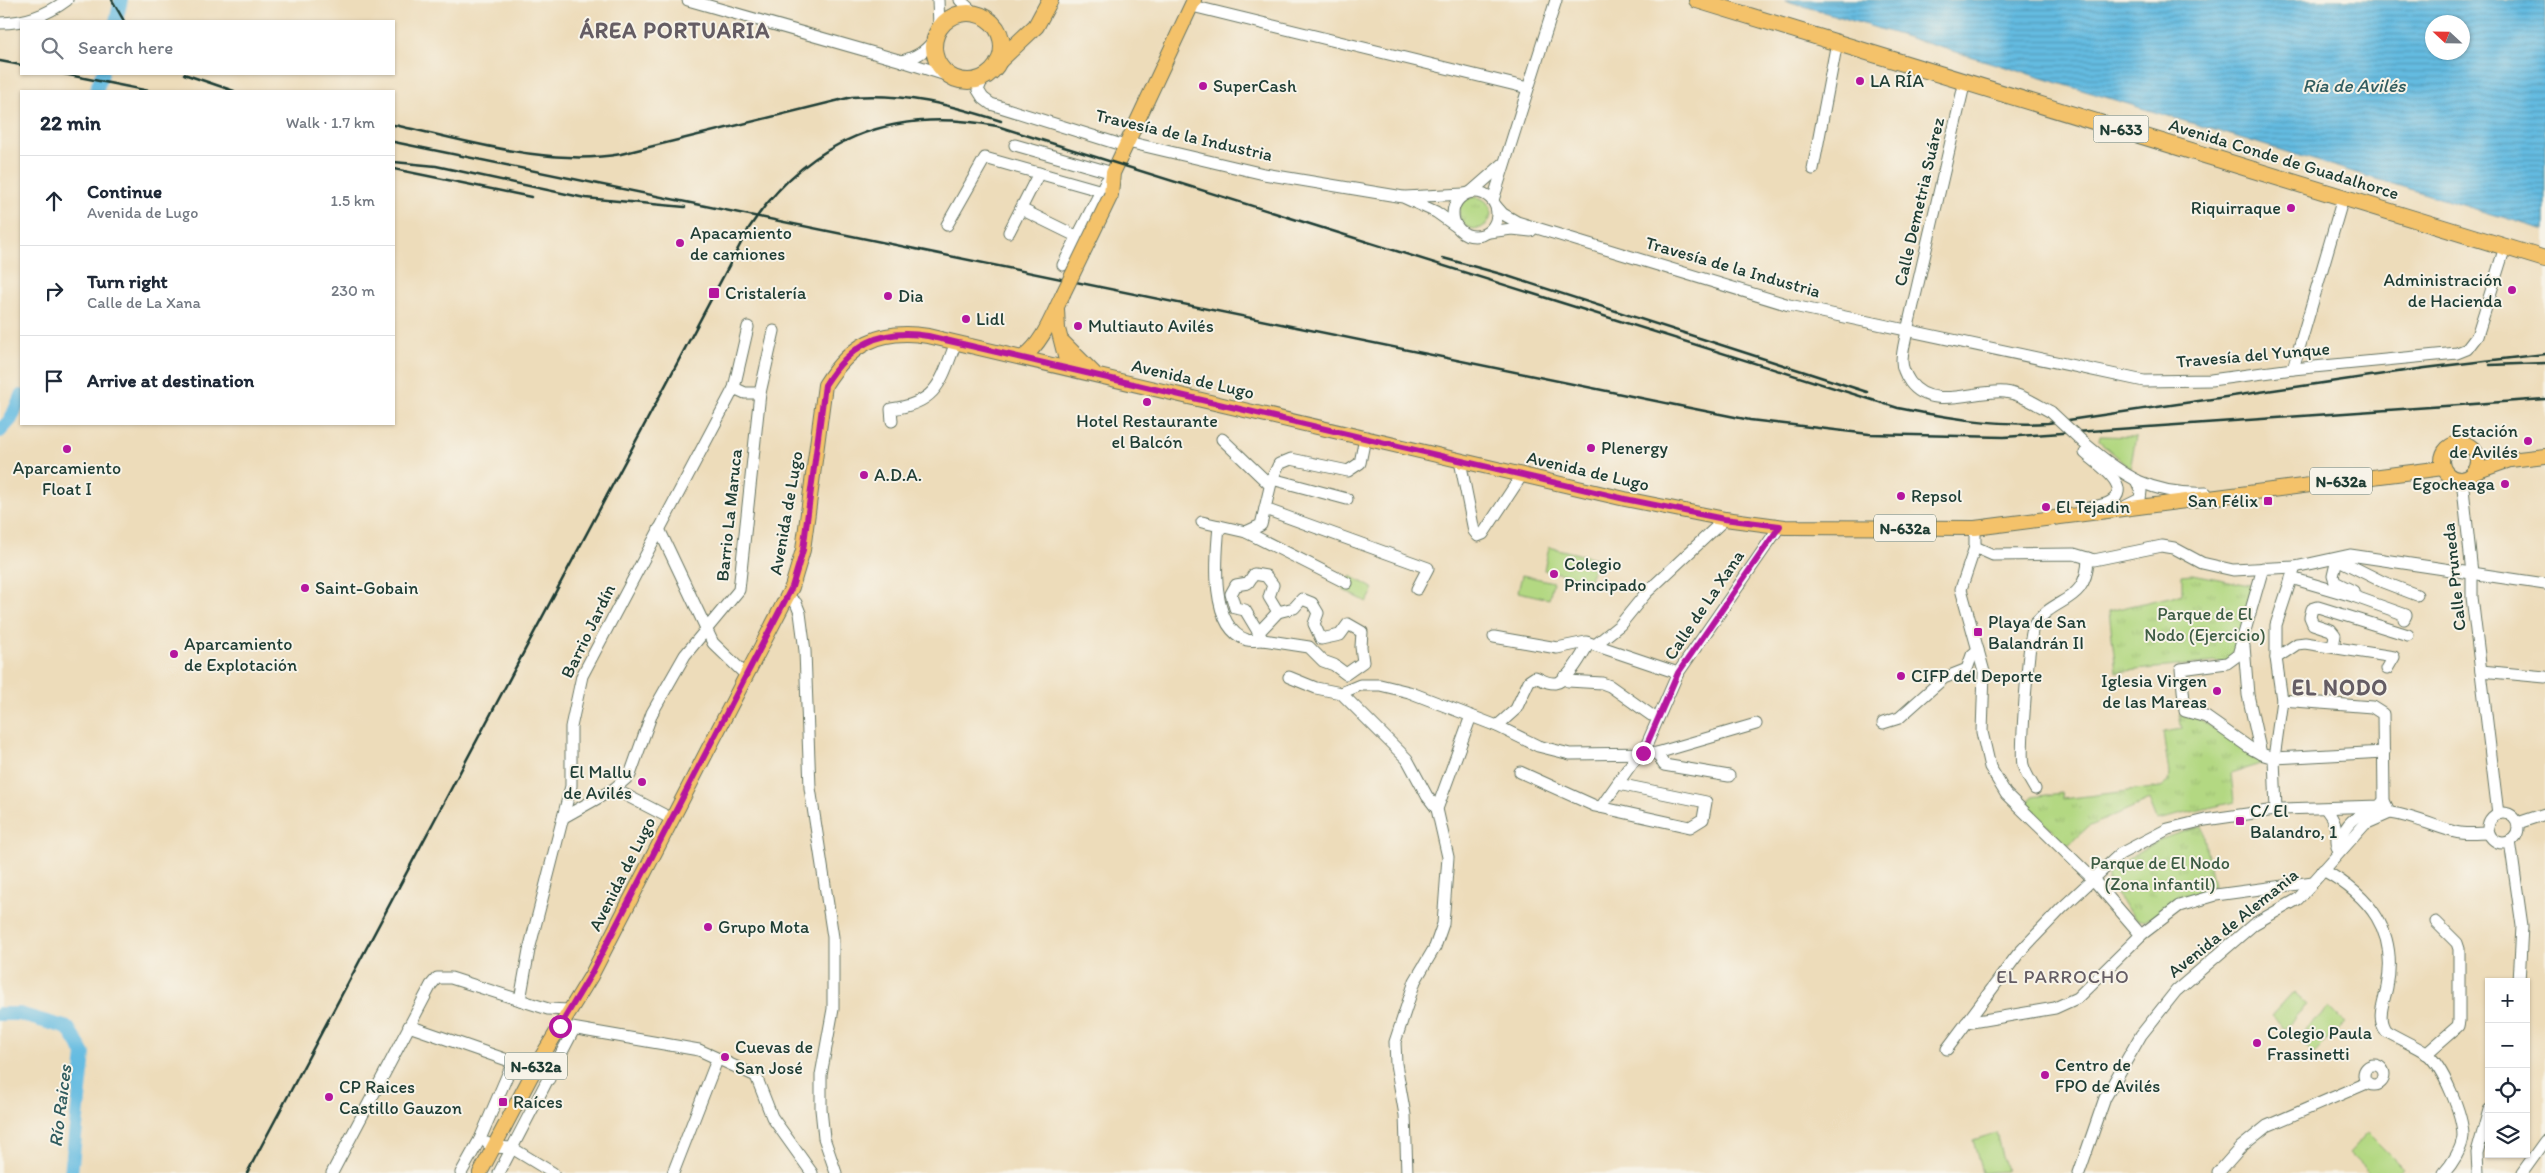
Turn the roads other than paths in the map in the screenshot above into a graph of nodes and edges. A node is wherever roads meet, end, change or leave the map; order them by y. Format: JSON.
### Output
{"nodes":[{"id":1,"x":66,"y":0,"type":"edge"},
{"id":2,"x":688,"y":0,"type":"edge"},
{"id":3,"x":938,"y":0,"type":"edge"},
{"id":4,"x":960,"y":0,"type":"edge"},
{"id":5,"x":1050,"y":0,"type":"edge"},
{"id":6,"x":1556,"y":0,"type":"edge"},
{"id":7,"x":1697,"y":0,"type":"edge"},
{"id":8,"x":1193,"y":3,"type":"edge"},
{"id":9,"x":1722,"y":4,"type":"edge"},
{"id":10,"x":974,"y":13,"type":"junction"},
{"id":11,"x":24,"y":20,"type":"edge"},
{"id":12,"x":20,"y":21,"type":"edge"},
{"id":13,"x":0,"y":23,"type":"edge"},
{"id":14,"x":995,"y":27,"type":"junction"},
{"id":15,"x":1028,"y":35,"type":"junction"},
{"id":16,"x":935,"y":40,"type":"junction"},
{"id":17,"x":1837,"y":42,"type":"junction"},
{"id":18,"x":902,"y":60,"type":"junction"},
{"id":19,"x":998,"y":62,"type":"junction"},
{"id":20,"x":950,"y":76,"type":"junction"},
{"id":21,"x":983,"y":78,"type":"junction"},
{"id":22,"x":1965,"y":81,"type":"junction"},
{"id":23,"x":1528,"y":88,"type":"junction"},
{"id":24,"x":1015,"y":145,"type":"dead end"},
{"id":25,"x":1125,"y":146,"type":"junction"},
{"id":26,"x":1503,"y":164,"type":"junction"},
{"id":27,"x":1813,"y":169,"type":"dead end"},
{"id":28,"x":1039,"y":173,"type":"junction"},
{"id":29,"x":1113,"y":173,"type":"junction"},
{"id":30,"x":1106,"y":193,"type":"junction"},
{"id":31,"x":1468,"y":193,"type":"junction"},
{"id":32,"x":1403,"y":197,"type":"junction"},
{"id":33,"x":2343,"y":198,"type":"junction"},
{"id":34,"x":1495,"y":203,"type":"junction"},
{"id":35,"x":1021,"y":209,"type":"junction"},
{"id":36,"x":947,"y":225,"type":"dead end"},
{"id":37,"x":1457,"y":228,"type":"junction"},
{"id":38,"x":1009,"y":232,"type":"dead end"},
{"id":39,"x":1489,"y":232,"type":"junction"},
{"id":40,"x":1550,"y":233,"type":"junction"},
{"id":41,"x":1078,"y":237,"type":"junction"},
{"id":42,"x":2505,"y":247,"type":"junction"},
{"id":43,"x":2545,"y":259,"type":"edge"},
{"id":44,"x":1063,"y":266,"type":"dead end"},
{"id":45,"x":1057,"y":306,"type":"junction"},
{"id":46,"x":748,"y":327,"type":"dead end"},
{"id":47,"x":774,"y":331,"type":"dead end"},
{"id":48,"x":1907,"y":331,"type":"junction"},
{"id":49,"x":1061,"y":340,"type":"junction"},
{"id":50,"x":956,"y":342,"type":"junction"},
{"id":51,"x":1024,"y":358,"type":"junction"},
{"id":52,"x":1066,"y":367,"type":"junction"},
{"id":53,"x":2293,"y":369,"type":"junction"},
{"id":54,"x":1097,"y":375,"type":"junction"},
{"id":55,"x":734,"y":388,"type":"junction"},
{"id":56,"x":760,"y":393,"type":"junction"},
{"id":57,"x":892,"y":421,"type":"dead end"},
{"id":58,"x":1365,"y":438,"type":"junction"},
{"id":59,"x":1222,"y":439,"type":"dead end"},
{"id":60,"x":2080,"y":443,"type":"junction"},
{"id":61,"x":2474,"y":449,"type":"junction"},
{"id":62,"x":2545,"y":456,"type":"edge"},
{"id":63,"x":1460,"y":460,"type":"junction"},
{"id":64,"x":2510,"y":460,"type":"junction"},
{"id":65,"x":2442,"y":462,"type":"junction"},
{"id":66,"x":1522,"y":475,"type":"junction"},
{"id":67,"x":2467,"y":476,"type":"junction"},
{"id":68,"x":2136,"y":480,"type":"junction"},
{"id":69,"x":1271,"y":482,"type":"junction"},
{"id":70,"x":2266,"y":490,"type":"junction"},
{"id":71,"x":1347,"y":499,"type":"dead end"},
{"id":72,"x":1265,"y":508,"type":"junction"},
{"id":73,"x":2121,"y":508,"type":"junction"},
{"id":74,"x":2062,"y":516,"type":"junction"},
{"id":75,"x":1724,"y":519,"type":"junction"},
{"id":76,"x":1202,"y":522,"type":"dead end"},
{"id":77,"x":1219,"y":526,"type":"junction"},
{"id":78,"x":1780,"y":526,"type":"junction"},
{"id":79,"x":1975,"y":528,"type":"junction"},
{"id":80,"x":659,"y":529,"type":"junction"},
{"id":81,"x":1246,"y":532,"type":"junction"},
{"id":82,"x":1975,"y":547,"type":"junction"},
{"id":83,"x":2088,"y":558,"type":"junction"},
{"id":84,"x":2337,"y":559,"type":"junction"},
{"id":85,"x":2264,"y":568,"type":"junction"},
{"id":86,"x":2293,"y":573,"type":"junction"},
{"id":87,"x":2472,"y":573,"type":"junction"},
{"id":88,"x":1347,"y":583,"type":"dead end"},
{"id":89,"x":2545,"y":584,"type":"edge"},
{"id":90,"x":1417,"y":589,"type":"dead end"},
{"id":91,"x":2417,"y":595,"type":"dead end"},
{"id":92,"x":2353,"y":596,"type":"junction"},
{"id":93,"x":788,"y":597,"type":"junction"},
{"id":94,"x":1278,"y":612,"type":"junction"},
{"id":95,"x":2405,"y":617,"type":"dead end"},
{"id":96,"x":707,"y":627,"type":"junction"},
{"id":97,"x":2408,"y":635,"type":"dead end"},
{"id":98,"x":1260,"y":636,"type":"junction"},
{"id":99,"x":1494,"y":636,"type":"dead end"},
{"id":100,"x":1321,"y":639,"type":"junction"},
{"id":101,"x":2244,"y":640,"type":"junction"},
{"id":102,"x":1592,"y":644,"type":"junction"},
{"id":103,"x":2333,"y":647,"type":"junction"},
{"id":104,"x":1978,"y":650,"type":"junction"},
{"id":105,"x":1312,"y":651,"type":"junction"},
{"id":106,"x":2276,"y":658,"type":"junction"},
{"id":107,"x":2387,"y":669,"type":"dead end"},
{"id":108,"x":2481,"y":671,"type":"junction"},
{"id":109,"x":1678,"y":673,"type":"junction"},
{"id":110,"x":747,"y":676,"type":"junction"},
{"id":111,"x":1289,"y":677,"type":"dead end"},
{"id":112,"x":1564,"y":677,"type":"junction"},
{"id":113,"x":2545,"y":678,"type":"edge"},
{"id":114,"x":1341,"y":692,"type":"junction"},
{"id":115,"x":2282,"y":700,"type":"junction"},
{"id":116,"x":1651,"y":715,"type":"dead end"},
{"id":117,"x":1471,"y":716,"type":"junction"},
{"id":118,"x":1883,"y":723,"type":"dead end"},
{"id":119,"x":1756,"y":724,"type":"dead end"},
{"id":120,"x":1497,"y":726,"type":"junction"},
{"id":121,"x":2384,"y":752,"type":"junction"},
{"id":122,"x":1643,"y":753,"type":"junction"},
{"id":123,"x":1657,"y":753,"type":"junction"},
{"id":124,"x":2261,"y":754,"type":"junction"},
{"id":125,"x":2274,"y":758,"type":"junction"},
{"id":126,"x":1520,"y":772,"type":"dead end"},
{"id":127,"x":1729,"y":776,"type":"dead end"},
{"id":128,"x":1618,"y":784,"type":"junction"},
{"id":129,"x":614,"y":789,"type":"junction"},
{"id":130,"x":2035,"y":789,"type":"dead end"},
{"id":131,"x":2384,"y":801,"type":"junction"},
{"id":132,"x":1601,"y":808,"type":"junction"},
{"id":133,"x":1437,"y":809,"type":"junction"},
{"id":134,"x":2326,"y":809,"type":"junction"},
{"id":135,"x":2276,"y":810,"type":"junction"},
{"id":136,"x":2390,"y":814,"type":"junction"},
{"id":137,"x":2498,"y":814,"type":"junction"},
{"id":138,"x":2545,"y":814,"type":"edge"},
{"id":139,"x":564,"y":817,"type":"junction"},
{"id":140,"x":672,"y":819,"type":"junction"},
{"id":141,"x":2353,"y":820,"type":"junction"},
{"id":142,"x":2518,"y":823,"type":"junction"},
{"id":143,"x":2365,"y":824,"type":"junction"},
{"id":144,"x":2489,"y":833,"type":"junction"},
{"id":145,"x":2510,"y":841,"type":"junction"},
{"id":146,"x":2336,"y":848,"type":"junction"},
{"id":147,"x":2326,"y":866,"type":"junction"},
{"id":148,"x":2092,"y":878,"type":"junction"},
{"id":149,"x":2313,"y":882,"type":"junction"},
{"id":150,"x":2289,"y":886,"type":"junction"},
{"id":151,"x":2298,"y":899,"type":"junction"},
{"id":152,"x":2436,"y":922,"type":"dead end"},
{"id":153,"x":2141,"y":935,"type":"junction"},
{"id":154,"x":2519,"y":978,"type":"edge"},
{"id":155,"x":520,"y":1000,"type":"junction"},
{"id":156,"x":569,"y":1010,"type":"junction"},
{"id":157,"x":1966,"y":1023,"type":"junction"},
{"id":158,"x":409,"y":1026,"type":"junction"},
{"id":159,"x":560,"y":1026,"type":"junction"},
{"id":160,"x":574,"y":1029,"type":"junction"},
{"id":161,"x":1947,"y":1049,"type":"dead end"},
{"id":162,"x":2426,"y":1054,"type":"junction"},
{"id":163,"x":717,"y":1060,"type":"junction"},
{"id":164,"x":539,"y":1061,"type":"junction"},
{"id":165,"x":513,"y":1062,"type":"junction"},
{"id":166,"x":548,"y":1080,"type":"junction"},
{"id":167,"x":2367,"y":1083,"type":"dead end"},
{"id":168,"x":2488,"y":1113,"type":"edge"},
{"id":169,"x":480,"y":1139,"type":"junction"},
{"id":170,"x":2545,"y":1141,"type":"edge"},
{"id":171,"x":494,"y":1147,"type":"junction"},
{"id":172,"x":512,"y":1148,"type":"junction"},
{"id":173,"x":332,"y":1173,"type":"edge"},
{"id":174,"x":461,"y":1173,"type":"edge"},
{"id":175,"x":480,"y":1173,"type":"edge"},
{"id":176,"x":499,"y":1173,"type":"edge"},
{"id":177,"x":553,"y":1173,"type":"edge"},
{"id":178,"x":673,"y":1173,"type":"edge"},
{"id":179,"x":812,"y":1173,"type":"edge"},
{"id":180,"x":836,"y":1173,"type":"edge"},
{"id":181,"x":1408,"y":1173,"type":"edge"},
{"id":182,"x":2079,"y":1173,"type":"edge"},
{"id":183,"x":2218,"y":1173,"type":"edge"},
{"id":184,"x":2444,"y":1173,"type":"edge"},
{"id":185,"x":2478,"y":1173,"type":"edge"},
{"id":186,"x":2522,"y":1173,"type":"edge"}],
"edges":[{"from":1,"to":11,"type":"street"},
{"from":2,"to":18,"type":"street"},
{"from":3,"to":16,"type":"street"},
{"from":4,"to":10,"type":"street"},
{"from":5,"to":15,"type":"highway"},
{"from":6,"to":23,"type":"street"},
{"from":7,"to":9,"type":"highway","name":"Avenida Conde de Guadalhorce","number":"N-633"},
{"from":8,"to":23,"type":"street"},
{"from":8,"to":25,"type":"main road"},
{"from":9,"to":17,"type":"highway","name":"Avenida Conde de Guadalhorce","number":"N-633"},
{"from":10,"to":14,"type":"highway"},
{"from":10,"to":16,"type":"highway"},
{"from":12,"to":13,"type":"street"},
{"from":14,"to":15,"type":"highway"},
{"from":14,"to":19,"type":"highway"},
{"from":15,"to":19,"type":"highway"},
{"from":16,"to":18,"type":"street"},
{"from":16,"to":20,"type":"highway"},
{"from":17,"to":22,"type":"highway","name":"Avenida Conde de Guadalhorce","number":"N-633"},
{"from":17,"to":27,"type":"street"},
{"from":18,"to":20,"type":"street"},
{"from":19,"to":21,"type":"highway"},
{"from":20,"to":21,"type":"highway"},
{"from":21,"to":25,"type":"street","name":"Travesía de la Industria"},
{"from":22,"to":33,"type":"highway","name":"Avenida Conde de Guadalhorce","number":"N-633"},
{"from":22,"to":48,"type":"street","name":"Calle Demetria Suárez"},
{"from":23,"to":26,"type":"street"},
{"from":24,"to":29,"type":"street"},
{"from":25,"to":29,"type":"main road"},
{"from":25,"to":32,"type":"street","name":"Travesía de la Industria"},
{"from":26,"to":31,"type":"street"},
{"from":26,"to":34,"type":"street"},
{"from":28,"to":30,"type":"street"},
{"from":28,"to":35,"type":"street"},
{"from":28,"to":36,"type":"street"},
{"from":29,"to":30,"type":"main road"},
{"from":30,"to":41,"type":"street"},
{"from":30,"to":45,"type":"main road","bridge":true},
{"from":31,"to":32,"type":"street","name":"Travesía de la Industria"},
{"from":31,"to":34,"type":"street","name":"Travesía de la Industria"},
{"from":31,"to":37,"type":"street"},
{"from":32,"to":37,"type":"street","name":"Travesía de la Industria"},
{"from":33,"to":42,"type":"highway","name":"Avenida Conde de Guadalhorce","number":"N-633"},
{"from":33,"to":53,"type":"street"},
{"from":34,"to":39,"type":"street"},
{"from":34,"to":40,"type":"street","name":"Travesía de la Industria"},
{"from":35,"to":38,"type":"street"},
{"from":35,"to":41,"type":"street"},
{"from":37,"to":39,"type":"street","name":"Travesía de la Industria"},
{"from":39,"to":40,"type":"street","name":"Travesía de la Industria"},
{"from":40,"to":48,"type":"street","name":"Travesía de la Industria"},
{"from":41,"to":44,"type":"street"},
{"from":42,"to":43,"type":"highway","name":"Avenida Conde de Guadalhorce","number":"N-633"},
{"from":42,"to":53,"type":"street","name":"Travesía del Yunque"},
{"from":45,"to":49,"type":"main road"},
{"from":45,"to":51,"type":"main road"},
{"from":45,"to":52,"type":"main road"},
{"from":46,"to":55,"type":"street","name":"Barrio Jardín"},
{"from":47,"to":56,"type":"street","name":"Barrio La Maruca"},
{"from":48,"to":53,"type":"street","name":"Travesía del Yunque"},
{"from":48,"to":60,"type":"street","bridge":true},
{"from":49,"to":52,"type":"main road"},
{"from":49,"to":54,"type":"main road"},
{"from":50,"to":51,"type":"main road","name":"Avenida de Lugo","number":"N-632a"},
{"from":50,"to":57,"type":"street"},
{"from":50,"to":93,"type":"main road","name":"Avenida de Lugo","number":"N-632a"},
{"from":51,"to":52,"type":"main road","name":"Avenida de Lugo","number":"N-632a"},
{"from":52,"to":54,"type":"main road","name":"Avenida de Lugo","number":"N-632a"},
{"from":54,"to":58,"type":"main road","name":"Avenida de Lugo","number":"N-632a"},
{"from":55,"to":56,"type":"street"},
{"from":55,"to":80,"type":"street","name":"Barrio Jardín"},
{"from":56,"to":96,"type":"street","name":"Barrio La Maruca"},
{"from":58,"to":63,"type":"main road","name":"Avenida de Lugo","number":"N-632a"},
{"from":58,"to":69,"type":"street"},
{"from":59,"to":69,"type":"street"},
{"from":60,"to":68,"type":"street"},
{"from":60,"to":74,"type":"street"},
{"from":61,"to":64,"type":"main road","number":"N-632a"},
{"from":61,"to":65,"type":"main road","number":"N-632a"},
{"from":61,"to":67,"type":"main road"},
{"from":62,"to":64,"type":"main road","number":"N-632a"},
{"from":63,"to":66,"type":"main road","name":"Avenida de Lugo","number":"N-632a"},
{"from":63,"to":66,"type":"street"},
{"from":64,"to":67,"type":"main road","number":"N-632a"},
{"from":65,"to":67,"type":"main road"},
{"from":65,"to":70,"type":"main road","number":"N-632a"},
{"from":66,"to":75,"type":"main road","name":"Avenida de Lugo","number":"N-632a"},
{"from":67,"to":87,"type":"street","name":"Calle Pruneda"},
{"from":68,"to":70,"type":"street"},
{"from":68,"to":73,"type":"street"},
{"from":69,"to":71,"type":"street"},
{"from":69,"to":72,"type":"street"},
{"from":70,"to":73,"type":"main road","name":"Avenida de Lugo","number":"N-632a"},
{"from":72,"to":81,"type":"street"},
{"from":72,"to":90,"type":"street"},
{"from":73,"to":74,"type":"main road","name":"Avenida de Lugo","number":"N-632a"},
{"from":74,"to":79,"type":"main road","name":"Avenida de Lugo","number":"N-632a"},
{"from":75,"to":78,"type":"main road","name":"Avenida de Lugo","number":"N-632a"},
{"from":75,"to":102,"type":"street"},
{"from":76,"to":77,"type":"street"},
{"from":77,"to":81,"type":"street"},
{"from":77,"to":98,"type":"street"},
{"from":78,"to":79,"type":"main road","name":"Avenida de Lugo","number":"N-632a"},
{"from":78,"to":109,"type":"street","name":"Calle de La Xana"},
{"from":79,"to":82,"type":"street"},
{"from":80,"to":96,"type":"street"},
{"from":80,"to":139,"type":"street","name":"Barrio Jardín"},
{"from":81,"to":88,"type":"street"},
{"from":82,"to":83,"type":"street"},
{"from":82,"to":104,"type":"street"},
{"from":83,"to":85,"type":"street"},
{"from":83,"to":130,"type":"street"},
{"from":84,"to":86,"type":"street"},
{"from":84,"to":87,"type":"street"},
{"from":84,"to":91,"type":"street"},
{"from":84,"to":92,"type":"street"},
{"from":85,"to":86,"type":"street"},
{"from":85,"to":101,"type":"street"},
{"from":86,"to":92,"type":"street"},
{"from":86,"to":106,"type":"street"},
{"from":87,"to":89,"type":"street"},
{"from":87,"to":108,"type":"street","name":"Calle Pruneda"},
{"from":92,"to":95,"type":"street"},
{"from":93,"to":110,"type":"main road","name":"Avenida de Lugo","number":"N-632a"},
{"from":93,"to":180,"type":"street"},
{"from":94,"to":98,"type":"street"},
{"from":94,"to":98,"type":"street"},
{"from":94,"to":100,"type":"street"},
{"from":96,"to":110,"type":"street"},
{"from":96,"to":129,"type":"street","name":"Barrio La Maruca"},
{"from":97,"to":103,"type":"street"},
{"from":98,"to":105,"type":"street"},
{"from":99,"to":102,"type":"street"},
{"from":100,"to":105,"type":"street"},
{"from":100,"to":105,"type":"street"},
{"from":101,"to":124,"type":"street"},
{"from":101,"to":124,"type":"street"},
{"from":102,"to":109,"type":"street"},
{"from":102,"to":112,"type":"street"},
{"from":103,"to":106,"type":"street"},
{"from":103,"to":107,"type":"street"},
{"from":104,"to":118,"type":"street"},
{"from":104,"to":148,"type":"street"},
{"from":106,"to":115,"type":"street"},
{"from":108,"to":113,"type":"street"},
{"from":108,"to":137,"type":"street","name":"Calle Pruneda"},
{"from":109,"to":122,"type":"street","name":"Calle de La Xana"},
{"from":110,"to":140,"type":"main road","name":"Avenida de Lugo","number":"N-632a"},
{"from":111,"to":114,"type":"street"},
{"from":112,"to":116,"type":"street"},
{"from":112,"to":120,"type":"street"},
{"from":114,"to":117,"type":"street"},
{"from":114,"to":133,"type":"street"},
{"from":115,"to":121,"type":"street"},
{"from":115,"to":125,"type":"street"},
{"from":117,"to":120,"type":"street"},
{"from":117,"to":133,"type":"street"},
{"from":119,"to":123,"type":"street"},
{"from":120,"to":122,"type":"street"},
{"from":121,"to":125,"type":"street"},
{"from":121,"to":131,"type":"street"},
{"from":122,"to":123,"type":"street"},
{"from":122,"to":128,"type":"street","name":"Calle de La Xana"},
{"from":123,"to":127,"type":"street"},
{"from":124,"to":125,"type":"street"},
{"from":125,"to":135,"type":"street"},
{"from":126,"to":132,"type":"street"},
{"from":128,"to":132,"type":"street","name":"Calle de La Xana"},
{"from":128,"to":132,"type":"street"},
{"from":129,"to":139,"type":"street","name":"Barrio La Maruca"},
{"from":129,"to":140,"type":"street"},
{"from":131,"to":134,"type":"street"},
{"from":131,"to":136,"type":"street"},
{"from":133,"to":181,"type":"street"},
{"from":134,"to":135,"type":"street"},
{"from":134,"to":141,"type":"street"},
{"from":134,"to":146,"type":"street"},
{"from":135,"to":148,"type":"street"},
{"from":136,"to":141,"type":"street"},
{"from":136,"to":143,"type":"street","name":"Avenida de Alemania"},
{"from":136,"to":144,"type":"street"},
{"from":137,"to":142,"type":"street"},
{"from":137,"to":144,"type":"street"},
{"from":138,"to":142,"type":"street"},
{"from":139,"to":155,"type":"street","name":"Barrio Jardín"},
{"from":140,"to":156,"type":"main road","name":"Avenida de Lugo","number":"N-632a"},
{"from":141,"to":143,"type":"street"},
{"from":141,"to":146,"type":"street","name":"Avenida de Alemania"},
{"from":142,"to":145,"type":"street"},
{"from":143,"to":147,"type":"street","name":"Avenida de Alemania"},
{"from":144,"to":145,"type":"street"},
{"from":145,"to":154,"type":"street"},
{"from":146,"to":147,"type":"street","name":"Avenida de Alemania"},
{"from":147,"to":149,"type":"street","name":"Avenida de Alemania"},
{"from":147,"to":162,"type":"street"},
{"from":148,"to":153,"type":"street"},
{"from":148,"to":157,"type":"street"},
{"from":149,"to":150,"type":"street"},
{"from":149,"to":151,"type":"street","name":"Avenida de Alemania"},
{"from":150,"to":151,"type":"street"},
{"from":150,"to":153,"type":"street"},
{"from":151,"to":182,"type":"street","name":"Avenida de Alemania"},
{"from":152,"to":162,"type":"street"},
{"from":153,"to":157,"type":"street"},
{"from":155,"to":156,"type":"street"},
{"from":155,"to":158,"type":"street"},
{"from":156,"to":159,"type":"main road","name":"Avenida de Lugo","number":"N-632a"},
{"from":157,"to":161,"type":"street"},
{"from":158,"to":165,"type":"street"},
{"from":158,"to":173,"type":"street"},
{"from":159,"to":160,"type":"street"},
{"from":159,"to":164,"type":"main road","number":"N-632a"},
{"from":160,"to":163,"type":"street"},
{"from":160,"to":166,"type":"street"},
{"from":162,"to":184,"type":"street"},
{"from":163,"to":178,"type":"street"},
{"from":163,"to":179,"type":"street"},
{"from":164,"to":165,"type":"street"},
{"from":164,"to":166,"type":"street"},
{"from":164,"to":171,"type":"main road","number":"N-632a"},
{"from":165,"to":169,"type":"street"},
{"from":166,"to":172,"type":"street"},
{"from":167,"to":183,"type":"street"},
{"from":168,"to":185,"type":"street"},
{"from":169,"to":171,"type":"street"},
{"from":169,"to":174,"type":"street"},
{"from":170,"to":186,"type":"street"},
{"from":171,"to":172,"type":"street"},
{"from":171,"to":175,"type":"main road","number":"N-632a"},
{"from":172,"to":176,"type":"street"},
{"from":172,"to":177,"type":"street"}]}
